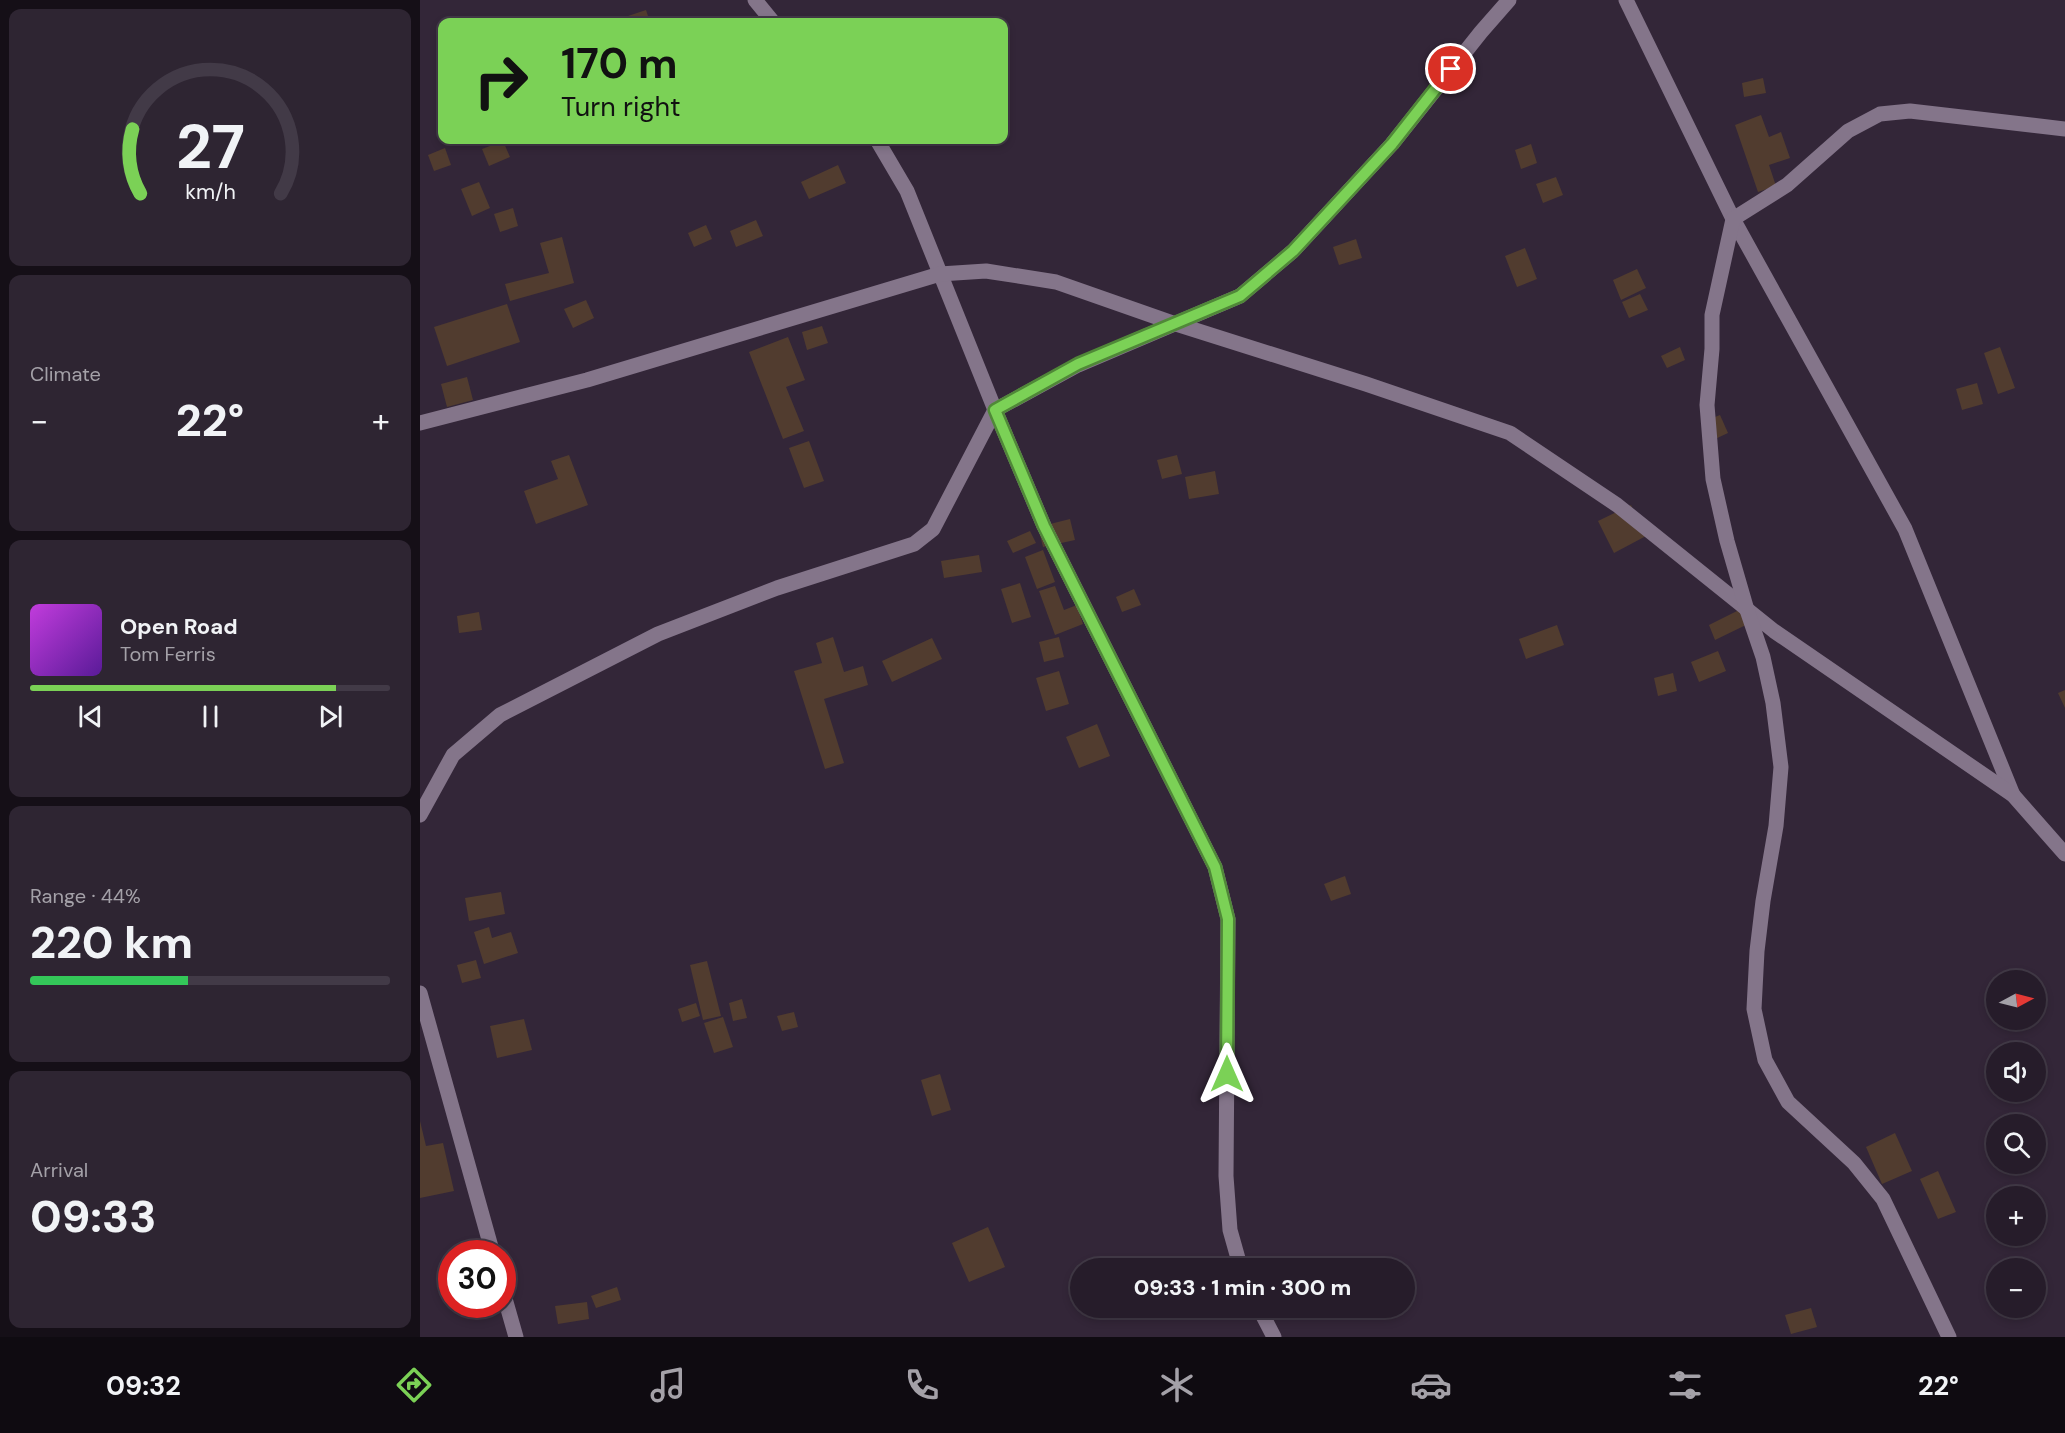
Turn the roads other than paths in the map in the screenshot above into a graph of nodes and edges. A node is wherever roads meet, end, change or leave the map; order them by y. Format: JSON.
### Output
{"nodes":[{"id":1,"x":755,"y":0,"type":"edge"},
{"id":2,"x":1509,"y":0,"type":"edge"},
{"id":3,"x":1626,"y":0,"type":"edge"},
{"id":4,"x":770,"y":18,"type":"edge"},
{"id":5,"x":2065,"y":129,"type":"edge"},
{"id":6,"x":879,"y":144,"type":"edge"},
{"id":7,"x":1733,"y":219,"type":"junction"},
{"id":8,"x":940,"y":274,"type":"junction"},
{"id":9,"x":1173,"y":323,"type":"junction"},
{"id":10,"x":995,"y":410,"type":"junction"},
{"id":11,"x":420,"y":423,"type":"edge"},
{"id":12,"x":1746,"y":610,"type":"junction"},
{"id":13,"x":2013,"y":795,"type":"junction"},
{"id":14,"x":420,"y":815,"type":"edge"},
{"id":15,"x":2065,"y":854,"type":"edge"},
{"id":16,"x":420,"y":993,"type":"edge"},
{"id":17,"x":489,"y":1240,"type":"edge"},
{"id":18,"x":1238,"y":1258,"type":"edge"},
{"id":19,"x":511,"y":1318,"type":"edge"},
{"id":20,"x":1264,"y":1318,"type":"edge"},
{"id":21,"x":516,"y":1337,"type":"edge"},
{"id":22,"x":1274,"y":1337,"type":"edge"},
{"id":23,"x":1949,"y":1337,"type":"edge"}],
"edges":[{"from":1,"to":4,"type":"street"},
{"from":2,"to":9,"type":"street"},
{"from":3,"to":7,"type":"street"},
{"from":5,"to":7,"type":"street"},
{"from":6,"to":8,"type":"street"},
{"from":7,"to":12,"type":"street"},
{"from":7,"to":13,"type":"street"},
{"from":8,"to":9,"type":"street"},
{"from":8,"to":10,"type":"street"},
{"from":8,"to":11,"type":"street"},
{"from":9,"to":10,"type":"street"},
{"from":9,"to":12,"type":"street"},
{"from":10,"to":14,"type":"street"},
{"from":10,"to":18,"type":"street"},
{"from":12,"to":13,"type":"street"},
{"from":12,"to":23,"type":"street"},
{"from":13,"to":15,"type":"street"},
{"from":16,"to":17,"type":"street"},
{"from":19,"to":21,"type":"street"},
{"from":20,"to":22,"type":"street"}]}
